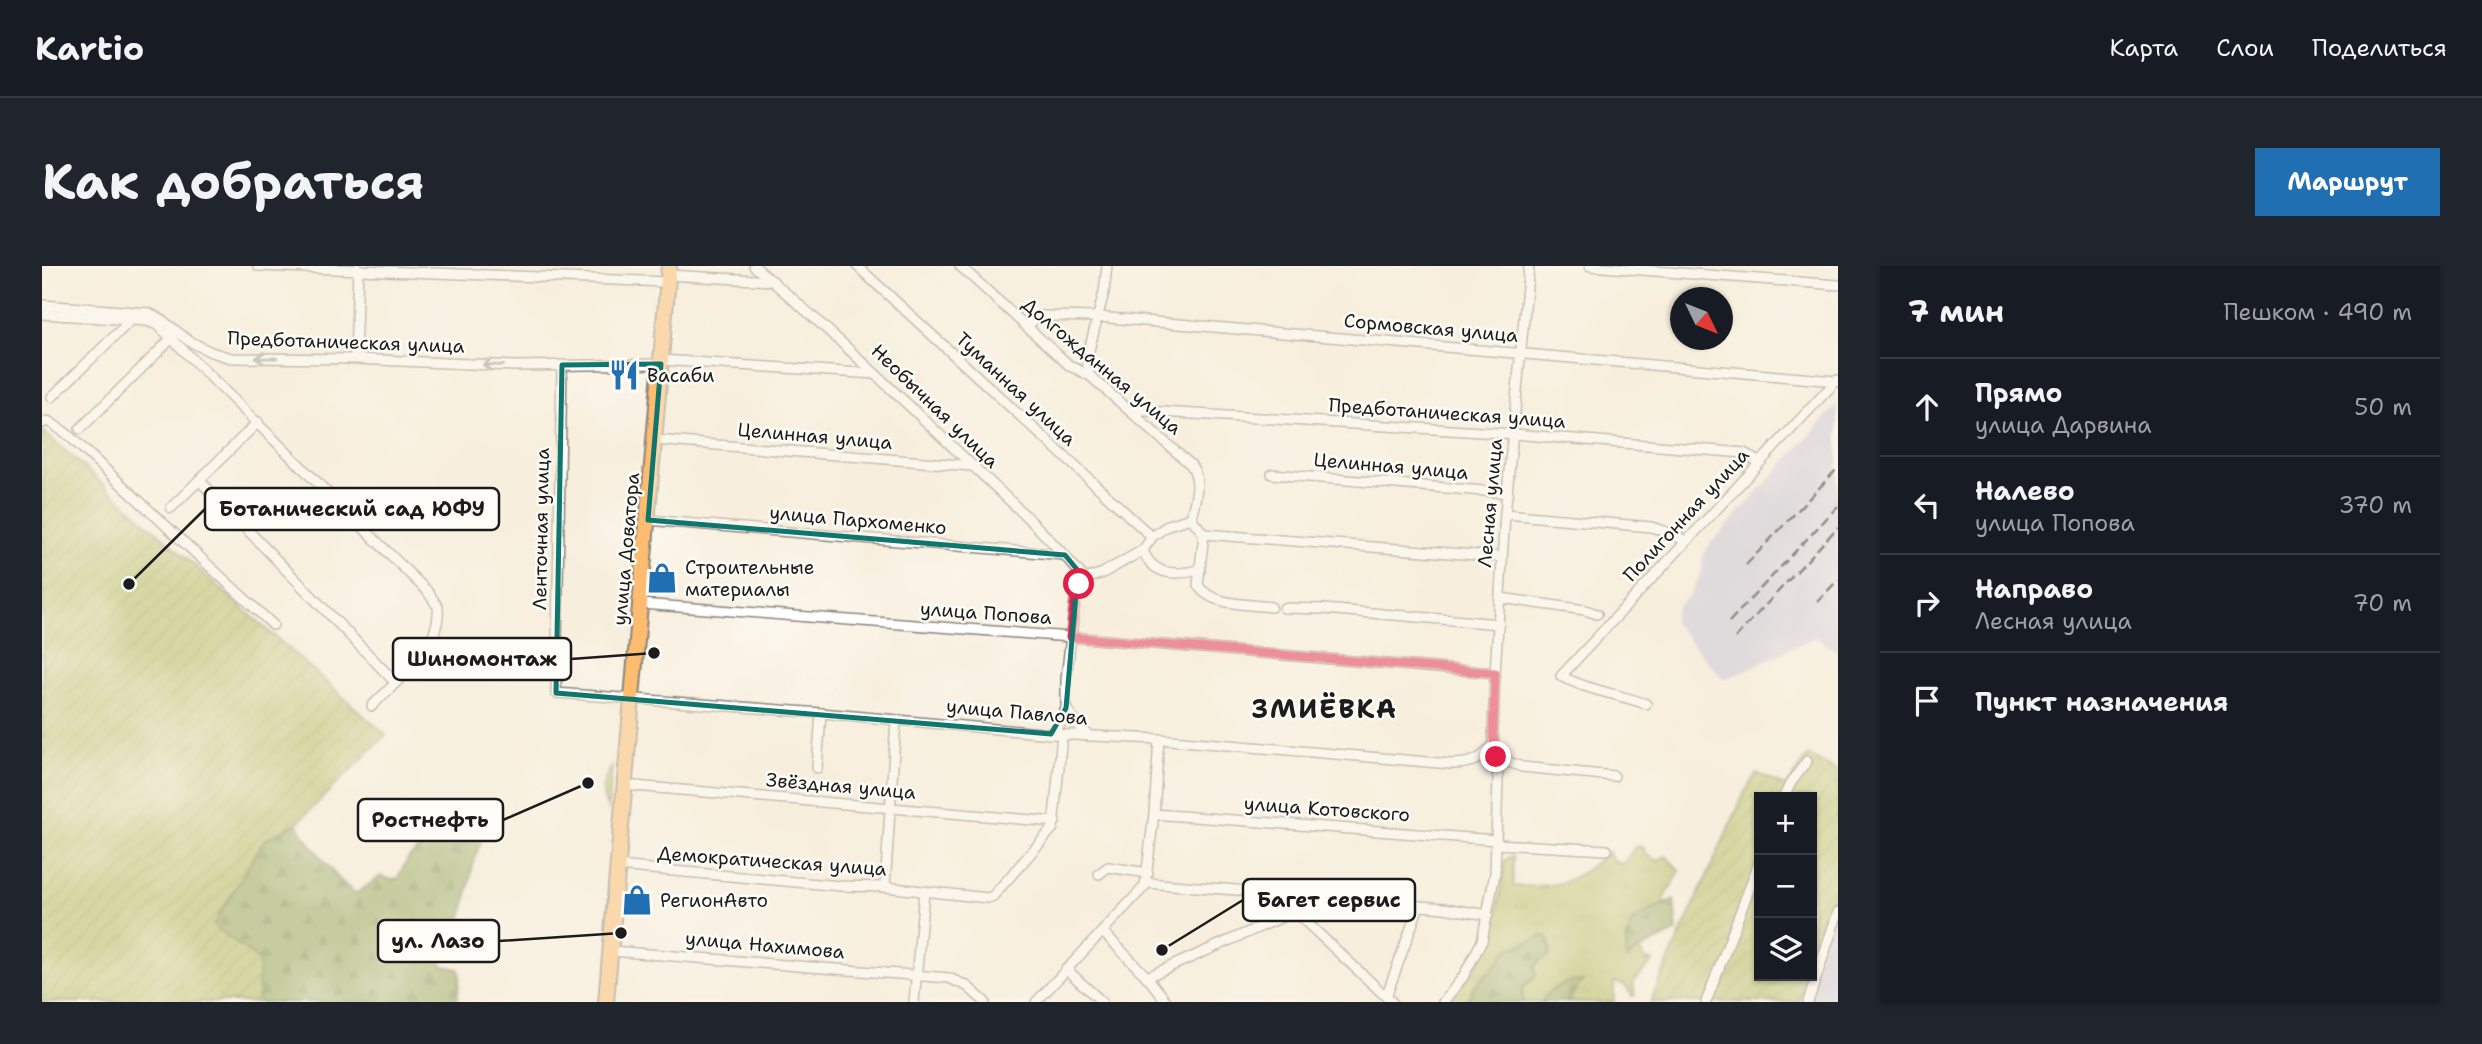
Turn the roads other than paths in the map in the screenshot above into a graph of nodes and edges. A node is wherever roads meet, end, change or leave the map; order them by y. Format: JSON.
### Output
{"nodes":[{"id":1,"x":258,"y":266,"type":"edge"},
{"id":2,"x":754,"y":266,"type":"edge"},
{"id":3,"x":857,"y":266,"type":"edge"},
{"id":4,"x":960,"y":266,"type":"edge"},
{"id":5,"x":1107,"y":266,"type":"edge"},
{"id":6,"x":1529,"y":266,"type":"edge"},
{"id":7,"x":1590,"y":266,"type":"edge"},
{"id":8,"x":358,"y":268,"type":"edge"},
{"id":9,"x":668,"y":275,"type":"edge"},
{"id":10,"x":773,"y":281,"type":"junction"},
{"id":11,"x":1838,"y":285,"type":"edge"},
{"id":12,"x":42,"y":305,"type":"edge"},
{"id":13,"x":42,"y":314,"type":"edge"},
{"id":14,"x":1098,"y":317,"type":"junction"},
{"id":15,"x":131,"y":320,"type":"junction"},
{"id":16,"x":1028,"y":327,"type":"junction"},
{"id":17,"x":172,"y":338,"type":"junction"},
{"id":18,"x":1520,"y":353,"type":"junction"},
{"id":19,"x":355,"y":359,"type":"junction"},
{"id":20,"x":661,"y":362,"type":"junction"},
{"id":21,"x":562,"y":365,"type":"junction"},
{"id":22,"x":875,"y":374,"type":"junction"},
{"id":23,"x":1088,"y":375,"type":"junction"},
{"id":24,"x":1837,"y":379,"type":"edge"},
{"id":25,"x":52,"y":397,"type":"dead end"},
{"id":26,"x":1130,"y":410,"type":"junction"},
{"id":27,"x":45,"y":422,"type":"edge"},
{"id":28,"x":258,"y":422,"type":"junction"},
{"id":29,"x":80,"y":429,"type":"dead end"},
{"id":30,"x":1514,"y":434,"type":"junction"},
{"id":31,"x":655,"y":440,"type":"junction"},
{"id":32,"x":1759,"y":462,"type":"junction"},
{"id":33,"x":972,"y":466,"type":"junction"},
{"id":34,"x":1272,"y":474,"type":"dead end"},
{"id":35,"x":199,"y":481,"type":"junction"},
{"id":36,"x":1508,"y":493,"type":"junction"},
{"id":37,"x":171,"y":508,"type":"dead end"},
{"id":38,"x":1505,"y":514,"type":"junction"},
{"id":39,"x":1191,"y":518,"type":"junction"},
{"id":40,"x":648,"y":520,"type":"junction"},
{"id":41,"x":1203,"y":534,"type":"junction"},
{"id":42,"x":1152,"y":537,"type":"junction"},
{"id":43,"x":1685,"y":541,"type":"junction"},
{"id":44,"x":1143,"y":550,"type":"junction"},
{"id":45,"x":1065,"y":555,"type":"junction"},
{"id":46,"x":1502,"y":557,"type":"junction"},
{"id":47,"x":1200,"y":570,"type":"junction"},
{"id":48,"x":1085,"y":579,"type":"junction"},
{"id":49,"x":1501,"y":598,"type":"junction"},
{"id":50,"x":641,"y":604,"type":"junction"},
{"id":51,"x":1271,"y":607,"type":"dead end"},
{"id":52,"x":1284,"y":608,"type":"dead end"},
{"id":53,"x":1597,"y":614,"type":"dead end"},
{"id":54,"x":1499,"y":624,"type":"junction"},
{"id":55,"x":273,"y":625,"type":"dead end"},
{"id":56,"x":1070,"y":637,"type":"junction"},
{"id":57,"x":1495,"y":673,"type":"junction"},
{"id":58,"x":395,"y":682,"type":"junction"},
{"id":59,"x":556,"y":693,"type":"joint"},
{"id":60,"x":632,"y":698,"type":"junction"},
{"id":61,"x":1646,"y":704,"type":"dead end"},
{"id":62,"x":372,"y":706,"type":"dead end"},
{"id":63,"x":1066,"y":708,"type":"junction"},
{"id":64,"x":821,"y":713,"type":"junction"},
{"id":65,"x":896,"y":720,"type":"junction"},
{"id":66,"x":1051,"y":734,"type":"junction"},
{"id":67,"x":1062,"y":735,"type":"junction"},
{"id":68,"x":1090,"y":736,"type":"junction"},
{"id":69,"x":1160,"y":739,"type":"junction"},
{"id":70,"x":1494,"y":743,"type":"junction"},
{"id":71,"x":1496,"y":757,"type":"junction"},
{"id":72,"x":1807,"y":761,"type":"dead end"},
{"id":73,"x":817,"y":768,"type":"dead end"},
{"id":74,"x":1614,"y":776,"type":"dead end"},
{"id":75,"x":623,"y":785,"type":"junction"},
{"id":76,"x":1786,"y":792,"type":"edge"},
{"id":77,"x":890,"y":807,"type":"junction"},
{"id":78,"x":1154,"y":814,"type":"junction"},
{"id":79,"x":1055,"y":822,"type":"junction"},
{"id":80,"x":1496,"y":842,"type":"junction"},
{"id":81,"x":1607,"y":850,"type":"dead end"},
{"id":82,"x":617,"y":866,"type":"junction"},
{"id":83,"x":1099,"y":874,"type":"dead end"},
{"id":84,"x":1754,"y":876,"type":"edge"},
{"id":85,"x":1148,"y":878,"type":"junction"},
{"id":86,"x":885,"y":887,"type":"junction"},
{"id":87,"x":924,"y":892,"type":"junction"},
{"id":88,"x":1419,"y":906,"type":"junction"},
{"id":89,"x":1292,"y":909,"type":"junction"},
{"id":90,"x":1838,"y":912,"type":"edge"},
{"id":91,"x":1488,"y":915,"type":"junction"},
{"id":92,"x":1103,"y":932,"type":"junction"},
{"id":93,"x":611,"y":951,"type":"junction"},
{"id":94,"x":1066,"y":969,"type":"junction"},
{"id":95,"x":917,"y":975,"type":"junction"},
{"id":96,"x":1147,"y":977,"type":"junction"},
{"id":97,"x":1389,"y":1000,"type":"edge"},
{"id":98,"x":606,"y":1002,"type":"edge"},
{"id":99,"x":914,"y":1002,"type":"edge"},
{"id":100,"x":985,"y":1002,"type":"edge"},
{"id":101,"x":1035,"y":1002,"type":"edge"},
{"id":102,"x":1102,"y":1002,"type":"edge"},
{"id":103,"x":1167,"y":1002,"type":"edge"},
{"id":104,"x":1443,"y":1002,"type":"edge"},
{"id":105,"x":1706,"y":1002,"type":"edge"},
{"id":106,"x":1808,"y":1002,"type":"edge"}],
"edges":[{"from":1,"to":8,"type":"street"},
{"from":2,"to":10,"type":"street","name":"Необычная улица"},
{"from":3,"to":42,"type":"street","name":"Туманная улица"},
{"from":4,"to":16,"type":"street","name":"Долгожданная улица"},
{"from":5,"to":14,"type":"street"},
{"from":6,"to":18,"type":"street","name":"Лесная улица"},
{"from":7,"to":11,"type":"street"},
{"from":8,"to":9,"type":"street"},
{"from":8,"to":19,"type":"street"},
{"from":9,"to":10,"type":"street"},
{"from":9,"to":20,"type":"main road","name":"улица Доватора"},
{"from":10,"to":22,"type":"street","name":"Необычная улица"},
{"from":19,"to":12,"type":"street","name":"Предботаническая улица","one_way":true},
{"from":13,"to":15,"type":"street"},
{"from":14,"to":16,"type":"street","name":"Сормовская улица"},
{"from":14,"to":18,"type":"street","name":"Сормовская улица"},
{"from":14,"to":23,"type":"street"},
{"from":15,"to":17,"type":"street"},
{"from":15,"to":25,"type":"street"},
{"from":16,"to":23,"type":"street","name":"Долгожданная улица"},
{"from":17,"to":28,"type":"street"},
{"from":17,"to":29,"type":"street"},
{"from":18,"to":24,"type":"street","name":"Сормовская улица"},
{"from":18,"to":30,"type":"street","name":"Лесная улица"},
{"from":21,"to":19,"type":"street","name":"Предботаническая улица","one_way":true},
{"from":20,"to":21,"type":"street","name":"Предботаническая улица"},
{"from":20,"to":22,"type":"street","name":"Предботаническая улица"},
{"from":20,"to":31,"type":"main road","name":"улица Доватора"},
{"from":21,"to":59,"type":"street","name":"Ленточная улица"},
{"from":22,"to":33,"type":"street","name":"Необычная улица"},
{"from":23,"to":26,"type":"street","name":"Долгожданная улица"},
{"from":24,"to":32,"type":"street","name":"Полигонная улица"},
{"from":26,"to":30,"type":"street","name":"Предботаническая улица"},
{"from":26,"to":39,"type":"street","name":"Долгожданная улица"},
{"from":27,"to":55,"type":"street"},
{"from":28,"to":35,"type":"street"},
{"from":28,"to":58,"type":"street"},
{"from":30,"to":32,"type":"street","name":"Предботаническая улица"},
{"from":30,"to":36,"type":"street","name":"Лесная улица"},
{"from":31,"to":33,"type":"street","name":"Целинная улица"},
{"from":31,"to":40,"type":"main road","name":"улица Доватора"},
{"from":32,"to":43,"type":"street","name":"Полигонная улица"},
{"from":33,"to":45,"type":"street","name":"Необычная улица"},
{"from":34,"to":36,"type":"street","name":"Целинная улица"},
{"from":35,"to":37,"type":"street"},
{"from":35,"to":58,"type":"street"},
{"from":36,"to":38,"type":"street","name":"Лесная улица"},
{"from":38,"to":43,"type":"street"},
{"from":38,"to":46,"type":"street","name":"Лесная улица"},
{"from":39,"to":41,"type":"street"},
{"from":39,"to":42,"type":"street"},
{"from":40,"to":45,"type":"street","name":"улица Пархоменко"},
{"from":40,"to":50,"type":"main road","name":"улица Доватора"},
{"from":41,"to":46,"type":"street"},
{"from":41,"to":47,"type":"street"},
{"from":42,"to":44,"type":"street"},
{"from":43,"to":61,"type":"street","name":"Полигонная улица"},
{"from":44,"to":47,"type":"street"},
{"from":44,"to":48,"type":"street"},
{"from":45,"to":48,"type":"street","name":"Необычная улица"},
{"from":46,"to":49,"type":"street","name":"Лесная улица"},
{"from":47,"to":51,"type":"street"},
{"from":48,"to":56,"type":"street"},
{"from":49,"to":53,"type":"street"},
{"from":49,"to":54,"type":"street","name":"Лесная улица"},
{"from":50,"to":56,"type":"street","name":"улица Попова"},
{"from":50,"to":60,"type":"main road","name":"улица Доватора"},
{"from":52,"to":54,"type":"street"},
{"from":54,"to":57,"type":"street","name":"Лесная улица"},
{"from":56,"to":57,"type":"street","name":"улица Попова"},
{"from":56,"to":63,"type":"street"},
{"from":57,"to":70,"type":"street","name":"Лесная улица"},
{"from":58,"to":62,"type":"street"},
{"from":59,"to":60,"type":"street","name":"улица Павлова"},
{"from":60,"to":64,"type":"street","name":"улица Павлова"},
{"from":60,"to":75,"type":"main road","name":"улица Доватора"},
{"from":63,"to":66,"type":"street"},
{"from":63,"to":68,"type":"street"},
{"from":64,"to":65,"type":"street","name":"улица Павлова"},
{"from":64,"to":73,"type":"street"},
{"from":65,"to":66,"type":"street","name":"улица Павлова"},
{"from":65,"to":77,"type":"street"},
{"from":66,"to":67,"type":"street","name":"улица Павлова"},
{"from":67,"to":68,"type":"street","name":"улица Павлова"},
{"from":67,"to":79,"type":"street"},
{"from":68,"to":69,"type":"street","name":"улица Павлова"},
{"from":69,"to":70,"type":"street","name":"улица Павлова"},
{"from":69,"to":78,"type":"street"},
{"from":70,"to":71,"type":"street","name":"Лесная улица"},
{"from":71,"to":74,"type":"street"},
{"from":71,"to":80,"type":"street","name":"Лесная улица"},
{"from":72,"to":76,"type":"street"},
{"from":75,"to":77,"type":"street","name":"Звёздная улица"},
{"from":75,"to":82,"type":"main road","name":"улица Доватора"},
{"from":77,"to":79,"type":"street","name":"Звёздная улица"},
{"from":77,"to":86,"type":"street"},
{"from":78,"to":80,"type":"street","name":"улица Котовского"},
{"from":78,"to":85,"type":"street"},
{"from":79,"to":87,"type":"street","name":"Демократическая улица"},
{"from":80,"to":81,"type":"street","name":"улица Котовского"},
{"from":80,"to":91,"type":"street","name":"Лесная улица"},
{"from":82,"to":86,"type":"street","name":"Демократическая улица"},
{"from":82,"to":93,"type":"main road","name":"улица Доватора"},
{"from":83,"to":85,"type":"street"},
{"from":84,"to":105,"type":"street"},
{"from":85,"to":89,"type":"street"},
{"from":85,"to":92,"type":"street"},
{"from":86,"to":87,"type":"street","name":"Демократическая улица"},
{"from":87,"to":95,"type":"street"},
{"from":88,"to":89,"type":"street"},
{"from":88,"to":91,"type":"street"},
{"from":88,"to":97,"type":"street"},
{"from":89,"to":96,"type":"street"},
{"from":89,"to":97,"type":"street"},
{"from":90,"to":106,"type":"street"},
{"from":91,"to":104,"type":"street","name":"Лесная улица"},
{"from":92,"to":94,"type":"street"},
{"from":92,"to":96,"type":"street"},
{"from":93,"to":95,"type":"street","name":"улица Нахимова"},
{"from":93,"to":98,"type":"main road","name":"улица Доватора"},
{"from":94,"to":101,"type":"street"},
{"from":94,"to":102,"type":"street"},
{"from":95,"to":99,"type":"street"},
{"from":95,"to":100,"type":"street","name":"улица Нахимова"},
{"from":96,"to":103,"type":"street"}]}
